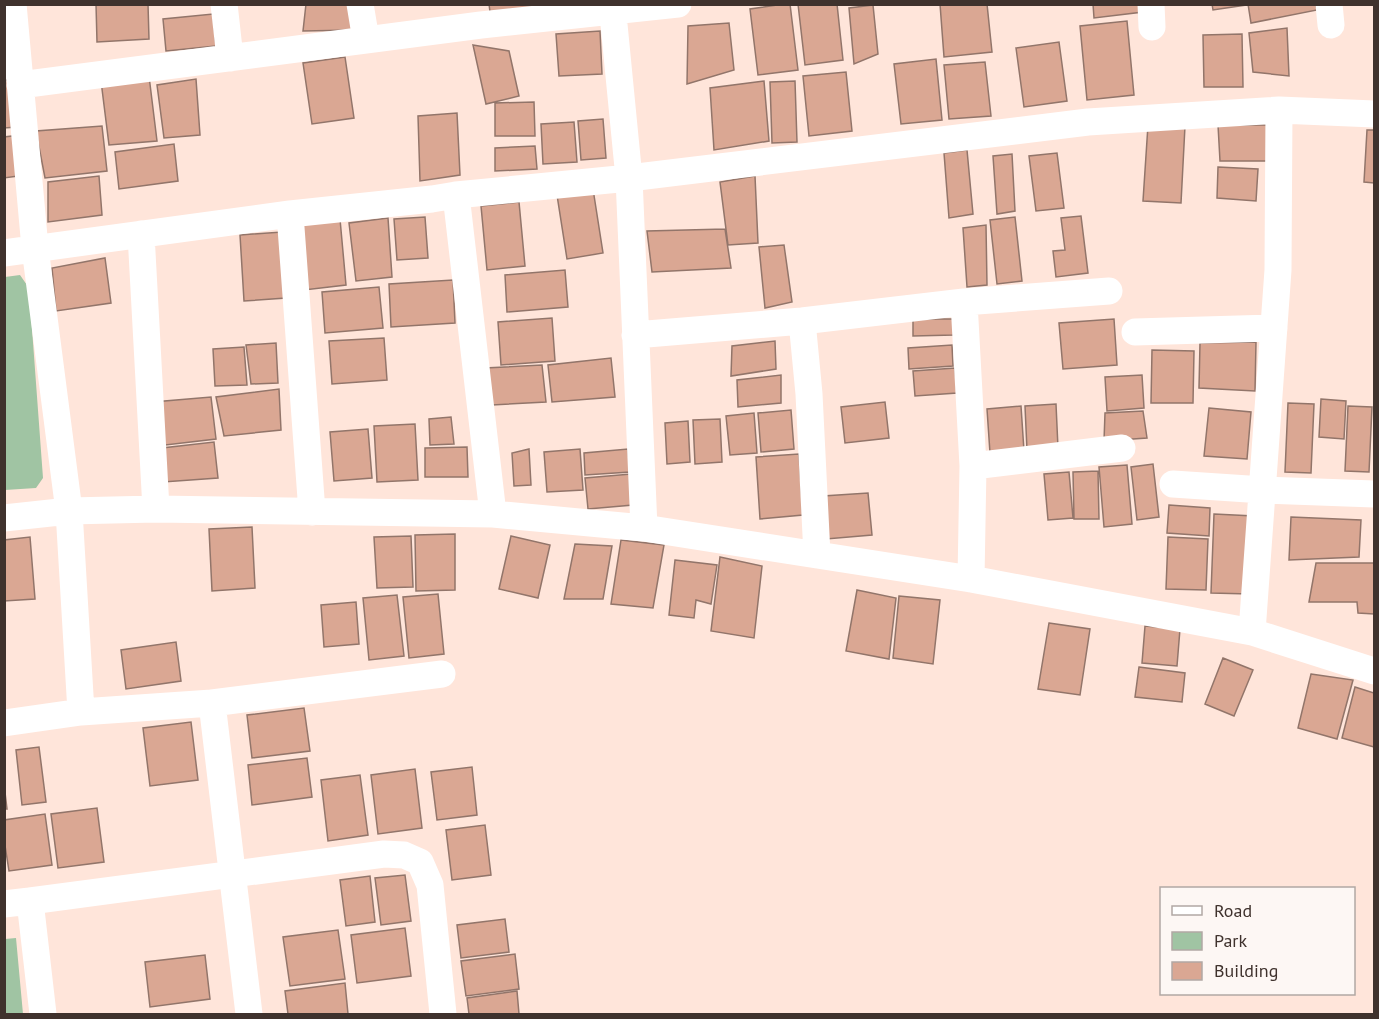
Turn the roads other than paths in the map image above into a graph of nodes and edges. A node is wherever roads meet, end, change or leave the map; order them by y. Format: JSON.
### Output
{"nodes":[{"id":1,"x":13,"y":4,"type":"edge"},
{"id":2,"x":224,"y":4,"type":"edge"},
{"id":3,"x":360,"y":4,"type":"edge"},
{"id":4,"x":678,"y":4,"type":"edge"},
{"id":5,"x":612,"y":8,"type":"edge"},
{"id":6,"x":480,"y":15,"type":"edge"},
{"id":7,"x":366,"y":40,"type":"junction"},
{"id":8,"x":230,"y":58,"type":"junction"},
{"id":9,"x":20,"y":85,"type":"junction"},
{"id":10,"x":1280,"y":110,"type":"junction"},
{"id":11,"x":1374,"y":114,"type":"edge"},
{"id":12,"x":629,"y":178,"type":"junction"},
{"id":13,"x":456,"y":195,"type":"junction"},
{"id":14,"x":290,"y":214,"type":"junction"},
{"id":15,"x":141,"y":234,"type":"junction"},
{"id":16,"x":35,"y":248,"type":"junction"},
{"id":17,"x":4,"y":253,"type":"edge"},
{"id":18,"x":1109,"y":291,"type":"dead end"},
{"id":19,"x":964,"y":302,"type":"junction"},
{"id":20,"x":802,"y":321,"type":"junction"},
{"id":21,"x":1274,"y":328,"type":"junction"},
{"id":22,"x":1135,"y":332,"type":"dead end"},
{"id":23,"x":635,"y":335,"type":"junction"},
{"id":24,"x":1122,"y":448,"type":"dead end"},
{"id":25,"x":973,"y":466,"type":"junction"},
{"id":26,"x":1173,"y":484,"type":"dead end"},
{"id":27,"x":1263,"y":490,"type":"junction"},
{"id":28,"x":1374,"y":494,"type":"edge"},
{"id":29,"x":156,"y":509,"type":"junction"},
{"id":30,"x":69,"y":511,"type":"junction"},
{"id":31,"x":312,"y":512,"type":"junction"},
{"id":32,"x":493,"y":514,"type":"junction"},
{"id":33,"x":4,"y":518,"type":"edge"},
{"id":34,"x":644,"y":528,"type":"junction"},
{"id":35,"x":817,"y":555,"type":"junction"},
{"id":36,"x":971,"y":579,"type":"junction"},
{"id":37,"x":1252,"y":632,"type":"junction"},
{"id":38,"x":1374,"y":671,"type":"edge"},
{"id":39,"x":442,"y":674,"type":"dead end"},
{"id":40,"x":212,"y":702,"type":"junction"},
{"id":41,"x":81,"y":712,"type":"junction"},
{"id":42,"x":4,"y":723,"type":"edge"},
{"id":43,"x":233,"y":875,"type":"junction"},
{"id":44,"x":17,"y":903,"type":"edge"},
{"id":45,"x":43,"y":1014,"type":"edge"},
{"id":46,"x":249,"y":1014,"type":"edge"},
{"id":47,"x":443,"y":1014,"type":"edge"}],
"edges":[{"from":1,"to":9,"type":"street"},
{"from":2,"to":8,"type":"street"},
{"from":3,"to":7,"type":"street"},
{"from":4,"to":5,"type":"street"},
{"from":5,"to":6,"type":"street"},
{"from":5,"to":12,"type":"street"},
{"from":6,"to":7,"type":"street"},
{"from":7,"to":8,"type":"street"},
{"from":8,"to":9,"type":"street"},
{"from":9,"to":16,"type":"street"},
{"from":10,"to":11,"type":"street"},
{"from":10,"to":12,"type":"street"},
{"from":10,"to":21,"type":"street"},
{"from":12,"to":13,"type":"street"},
{"from":12,"to":23,"type":"street"},
{"from":13,"to":14,"type":"street"},
{"from":13,"to":32,"type":"street"},
{"from":14,"to":15,"type":"street"},
{"from":14,"to":31,"type":"street"},
{"from":15,"to":16,"type":"street"},
{"from":15,"to":29,"type":"street"},
{"from":16,"to":17,"type":"street"},
{"from":16,"to":30,"type":"street"},
{"from":18,"to":19,"type":"street"},
{"from":19,"to":20,"type":"street"},
{"from":19,"to":25,"type":"street"},
{"from":20,"to":23,"type":"street"},
{"from":20,"to":35,"type":"street"},
{"from":21,"to":22,"type":"street"},
{"from":21,"to":27,"type":"street"},
{"from":23,"to":34,"type":"street"},
{"from":24,"to":25,"type":"street"},
{"from":25,"to":36,"type":"street"},
{"from":26,"to":27,"type":"street"},
{"from":27,"to":28,"type":"street"},
{"from":27,"to":37,"type":"street"},
{"from":29,"to":30,"type":"street"},
{"from":29,"to":31,"type":"street"},
{"from":30,"to":33,"type":"street"},
{"from":30,"to":41,"type":"street"},
{"from":31,"to":32,"type":"street"},
{"from":32,"to":34,"type":"street"},
{"from":34,"to":35,"type":"street"},
{"from":35,"to":36,"type":"street"},
{"from":36,"to":37,"type":"street"},
{"from":37,"to":38,"type":"street"},
{"from":39,"to":40,"type":"street"},
{"from":40,"to":41,"type":"street"},
{"from":40,"to":43,"type":"street"},
{"from":41,"to":42,"type":"street"},
{"from":43,"to":44,"type":"street"},
{"from":43,"to":46,"type":"street"},
{"from":43,"to":47,"type":"street"},
{"from":44,"to":45,"type":"street"}]}
